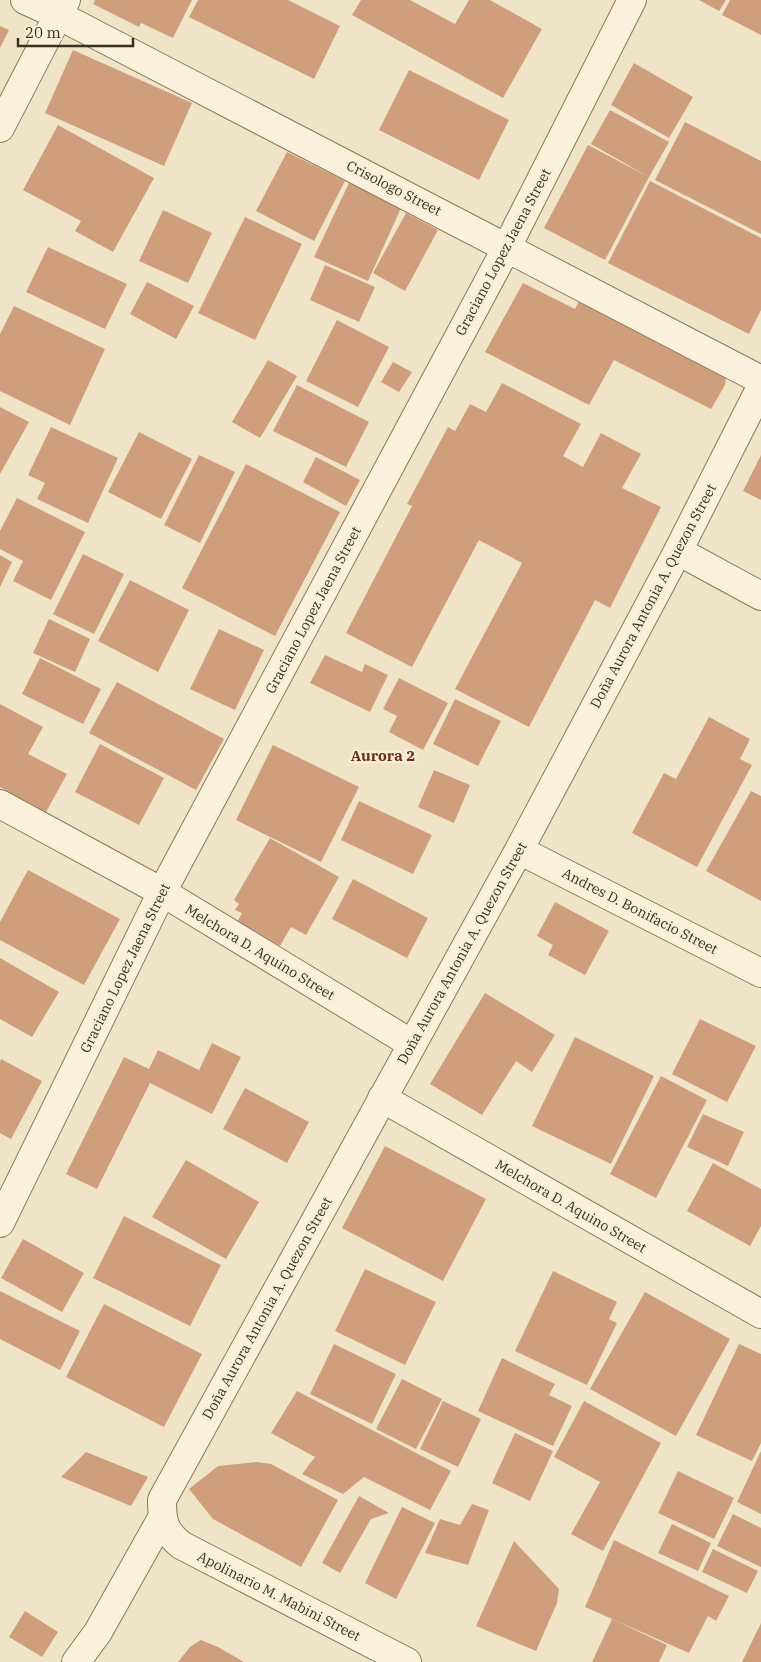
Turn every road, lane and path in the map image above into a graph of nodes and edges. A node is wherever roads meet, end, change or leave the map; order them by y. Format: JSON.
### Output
{"nodes":[{"id":1,"x":25,"y":0,"type":"edge"},
{"id":2,"x":632,"y":0,"type":"edge"},
{"id":3,"x":62,"y":8,"type":"edge"},
{"id":4,"x":0,"y":128,"type":"edge"},
{"id":5,"x":507,"y":247,"type":"junction"},
{"id":6,"x":761,"y":380,"type":"edge"},
{"id":7,"x":761,"y":387,"type":"edge"},
{"id":8,"x":678,"y":552,"type":"junction"},
{"id":9,"x":761,"y":596,"type":"edge"},
{"id":10,"x":0,"y":804,"type":"edge"},
{"id":11,"x":519,"y":850,"type":"junction"},
{"id":12,"x":162,"y":892,"type":"junction"},
{"id":13,"x":761,"y":973,"type":"edge"},
{"id":14,"x":412,"y":1044,"type":"junction"},
{"id":15,"x":382,"y":1098,"type":"junction"},
{"id":16,"x":0,"y":1223,"type":"edge"},
{"id":17,"x":761,"y":1314,"type":"edge"},
{"id":18,"x":162,"y":1518,"type":"junction"},
{"id":19,"x":76,"y":1662,"type":"edge"},
{"id":20,"x":407,"y":1662,"type":"edge"}],
"edges":[{"from":1,"to":3,"type":"street","name":"Crisologo Street"},
{"from":2,"to":5,"type":"street","name":"Graciano Lopez Jaena Street"},
{"from":3,"to":4,"type":"street"},
{"from":3,"to":5,"type":"street","name":"Crisologo Street"},
{"from":5,"to":6,"type":"street","name":"Crisologo Street"},
{"from":5,"to":12,"type":"street","name":"Graciano Lopez Jaena Street"},
{"from":7,"to":8,"type":"street","name":"Doña Aurora Antonia A. Quezon Street"},
{"from":8,"to":9,"type":"street"},
{"from":8,"to":11,"type":"street","name":"Doña Aurora Antonia A. Quezon Street"},
{"from":10,"to":12,"type":"street","name":"Melchora D. Aquino Street"},
{"from":11,"to":13,"type":"street","name":"Andres D. Bonifacio Street"},
{"from":11,"to":14,"type":"street","name":"Doña Aurora Antonia A. Quezon Street"},
{"from":12,"to":14,"type":"street","name":"Melchora D. Aquino Street"},
{"from":12,"to":16,"type":"street","name":"Graciano Lopez Jaena Street"},
{"from":14,"to":15,"type":"street","name":"Doña Aurora Antonia A. Quezon Street"},
{"from":15,"to":17,"type":"street","name":"Melchora D. Aquino Street"},
{"from":15,"to":18,"type":"street","name":"Doña Aurora Antonia A. Quezon Street"},
{"from":18,"to":19,"type":"street"},
{"from":18,"to":20,"type":"street","name":"Apolinario M. Mabini Street"}]}
